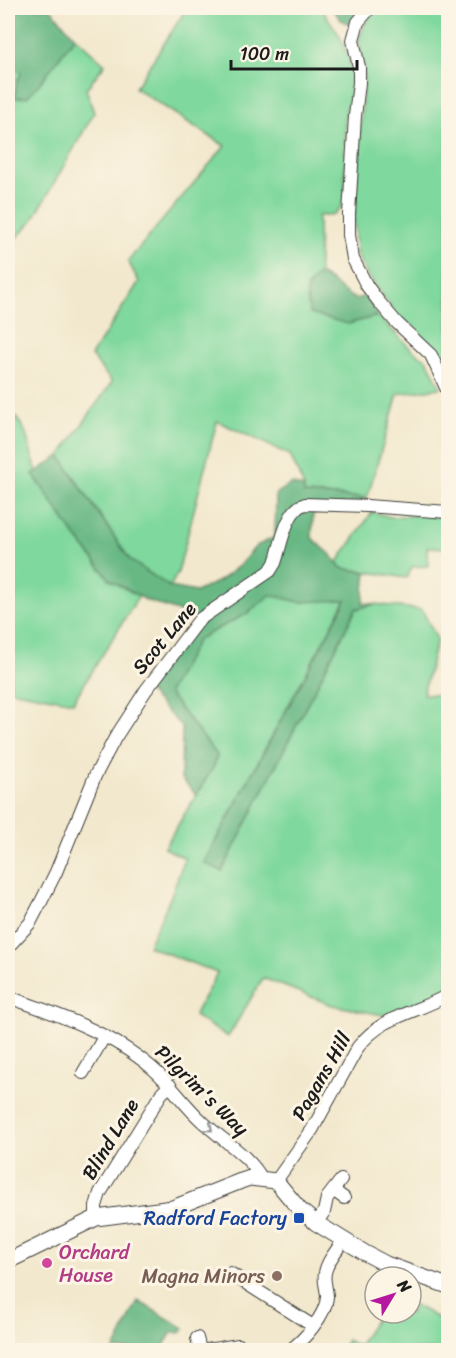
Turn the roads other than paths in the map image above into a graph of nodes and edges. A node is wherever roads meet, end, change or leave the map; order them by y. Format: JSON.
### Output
{"nodes":[{"id":1,"x":370,"y":8,"type":"edge"},
{"id":2,"x":448,"y":392,"type":"edge"},
{"id":3,"x":448,"y":512,"type":"edge"},
{"id":4,"x":8,"y":947,"type":"edge"},
{"id":5,"x":448,"y":996,"type":"edge"},
{"id":6,"x":8,"y":997,"type":"edge"},
{"id":7,"x":104,"y":1037,"type":"junction"},
{"id":8,"x":83,"y":1073,"type":"dead end"},
{"id":9,"x":170,"y":1085,"type":"junction"},
{"id":10,"x":269,"y":1180,"type":"junction"},
{"id":11,"x":341,"y":1180,"type":"dead end"},
{"id":12,"x":333,"y":1190,"type":"junction"},
{"id":13,"x":344,"y":1198,"type":"dead end"},
{"id":14,"x":96,"y":1218,"type":"junction"},
{"id":15,"x":316,"y":1223,"type":"junction"},
{"id":16,"x":344,"y":1240,"type":"junction"},
{"id":17,"x":8,"y":1261,"type":"edge"},
{"id":18,"x":230,"y":1273,"type":"dead end"},
{"id":19,"x":448,"y":1286,"type":"edge"},
{"id":20,"x":313,"y":1326,"type":"junction"},
{"id":21,"x":207,"y":1350,"type":"edge"},
{"id":22,"x":249,"y":1350,"type":"edge"},
{"id":23,"x":290,"y":1350,"type":"edge"}],
"edges":[{"from":1,"to":2,"type":"street"},
{"from":3,"to":4,"type":"street","name":"Scot Lane"},
{"from":5,"to":10,"type":"street","name":"Pagans Hill"},
{"from":6,"to":7,"type":"street","name":"Pilgrim's Way"},
{"from":7,"to":8,"type":"street"},
{"from":7,"to":9,"type":"street","name":"Pilgrim's Way"},
{"from":9,"to":10,"type":"street","name":"Pilgrim's Way","one_way":true},
{"from":9,"to":14,"type":"street","name":"Blind Lane"},
{"from":10,"to":14,"type":"main road"},
{"from":10,"to":15,"type":"main road"},
{"from":11,"to":12,"type":"street"},
{"from":12,"to":13,"type":"street"},
{"from":12,"to":15,"type":"street"},
{"from":14,"to":17,"type":"main road"},
{"from":15,"to":16,"type":"main road"},
{"from":16,"to":19,"type":"main road"},
{"from":16,"to":20,"type":"street"},
{"from":18,"to":20,"type":"street"},
{"from":20,"to":23,"type":"street"},
{"from":21,"to":22,"type":"street"}]}
